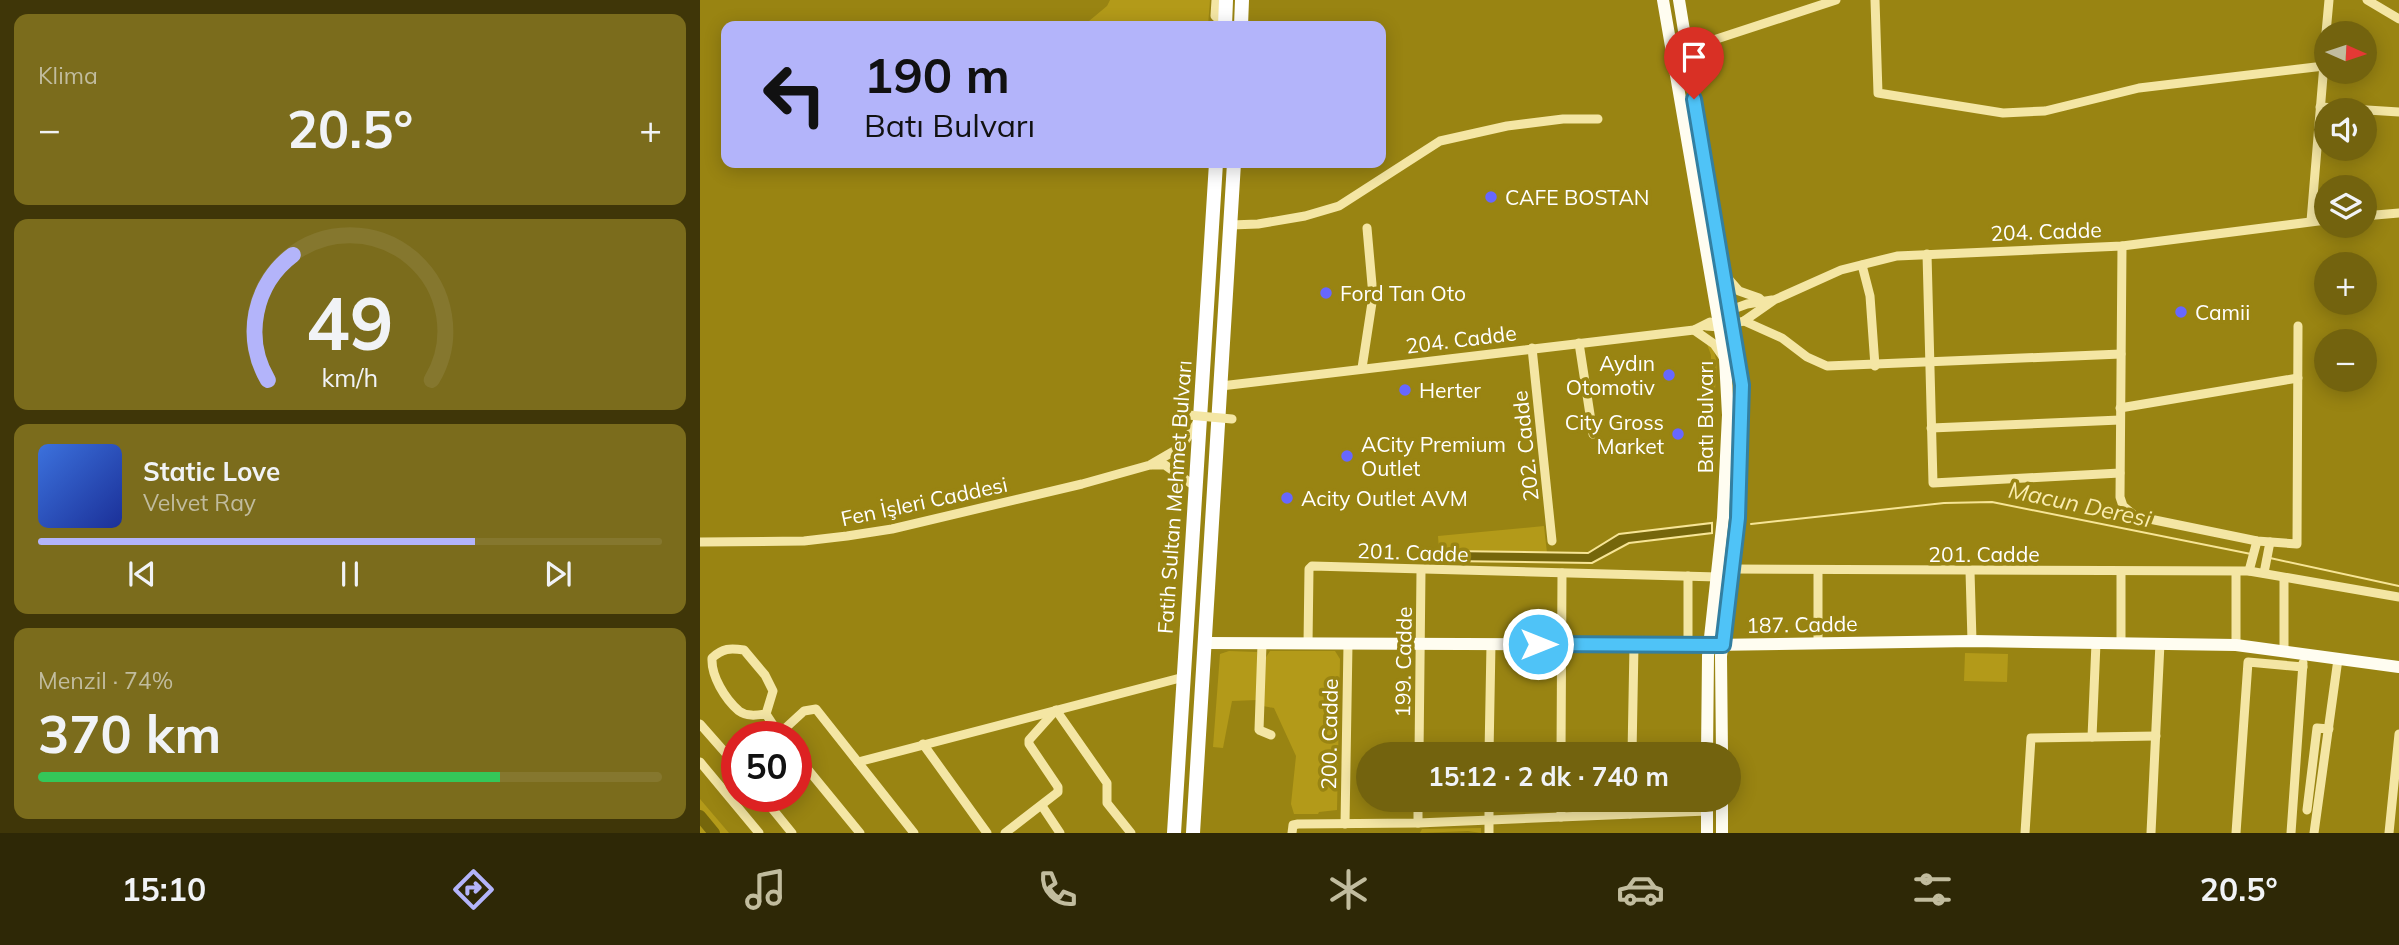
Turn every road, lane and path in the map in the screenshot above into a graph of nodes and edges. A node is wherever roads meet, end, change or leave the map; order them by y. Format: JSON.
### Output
{"nodes":[{"id":1,"x":1216,"y":0,"type":"edge"},
{"id":2,"x":1226,"y":0,"type":"edge"},
{"id":3,"x":1242,"y":0,"type":"edge"},
{"id":4,"x":1663,"y":0,"type":"edge"},
{"id":5,"x":1679,"y":0,"type":"edge"},
{"id":6,"x":1836,"y":0,"type":"edge"},
{"id":7,"x":1875,"y":0,"type":"edge"},
{"id":8,"x":2329,"y":0,"type":"edge"},
{"id":9,"x":2367,"y":0,"type":"edge"},
{"id":10,"x":2399,"y":19,"type":"edge"},
{"id":11,"x":1221,"y":21,"type":"edge"},
{"id":12,"x":1225,"y":21,"type":"edge"},
{"id":13,"x":1241,"y":21,"type":"edge"},
{"id":14,"x":2327,"y":21,"type":"edge"},
{"id":15,"x":1686,"y":49,"type":"junction"},
{"id":16,"x":2314,"y":67,"type":"edge"},
{"id":17,"x":2377,"y":111,"type":"edge"},
{"id":18,"x":2399,"y":112,"type":"edge"},
{"id":19,"x":1598,"y":119,"type":"dead end"},
{"id":20,"x":2316,"y":161,"type":"edge"},
{"id":21,"x":1216,"y":168,"type":"edge"},
{"id":22,"x":1234,"y":168,"type":"edge"},
{"id":23,"x":2399,"y":213,"type":"edge"},
{"id":24,"x":2377,"y":215,"type":"edge"},
{"id":25,"x":2311,"y":221,"type":"junction"},
{"id":26,"x":2314,"y":221,"type":"edge"},
{"id":27,"x":1231,"y":225,"type":"junction"},
{"id":28,"x":1367,"y":228,"type":"dead end"},
{"id":29,"x":2122,"y":246,"type":"junction"},
{"id":30,"x":1927,"y":254,"type":"junction"},
{"id":31,"x":1862,"y":265,"type":"junction"},
{"id":32,"x":1724,"y":275,"type":"junction"},
{"id":33,"x":1774,"y":300,"type":"junction"},
{"id":34,"x":1762,"y":302,"type":"junction"},
{"id":35,"x":1729,"y":319,"type":"junction"},
{"id":36,"x":2298,"y":326,"type":"dead end"},
{"id":37,"x":1694,"y":330,"type":"junction"},
{"id":38,"x":1579,"y":342,"type":"junction"},
{"id":39,"x":1532,"y":348,"type":"junction"},
{"id":40,"x":2121,"y":354,"type":"junction"},
{"id":41,"x":1725,"y":359,"type":"junction"},
{"id":42,"x":1929,"y":362,"type":"junction"},
{"id":43,"x":1875,"y":366,"type":"junction"},
{"id":44,"x":1362,"y":368,"type":"junction"},
{"id":45,"x":2298,"y":378,"type":"junction"},
{"id":46,"x":1221,"y":386,"type":"junction"},
{"id":47,"x":2120,"y":408,"type":"junction"},
{"id":48,"x":1194,"y":417,"type":"junction"},
{"id":49,"x":1232,"y":419,"type":"dead end"},
{"id":50,"x":2120,"y":420,"type":"junction"},
{"id":51,"x":1931,"y":428,"type":"junction"},
{"id":52,"x":1593,"y":434,"type":"dead end"},
{"id":53,"x":1150,"y":465,"type":"junction"},
{"id":54,"x":2120,"y":473,"type":"junction"},
{"id":55,"x":1196,"y":486,"type":"junction"},
{"id":56,"x":1552,"y":541,"type":"dead end"},
{"id":57,"x":700,"y":542,"type":"edge"},
{"id":58,"x":2256,"y":545,"type":"junction"},
{"id":59,"x":2269,"y":547,"type":"junction"},
{"id":60,"x":1732,"y":569,"type":"junction"},
{"id":61,"x":2265,"y":569,"type":"junction"},
{"id":62,"x":1421,"y":571,"type":"junction"},
{"id":63,"x":1818,"y":571,"type":"junction"},
{"id":64,"x":1970,"y":571,"type":"junction"},
{"id":65,"x":2249,"y":571,"type":"junction"},
{"id":66,"x":2121,"y":572,"type":"junction"},
{"id":67,"x":2236,"y":572,"type":"junction"},
{"id":68,"x":1562,"y":573,"type":"junction"},
{"id":69,"x":1688,"y":576,"type":"junction"},
{"id":70,"x":1717,"y":577,"type":"junction"},
{"id":71,"x":2284,"y":578,"type":"junction"},
{"id":72,"x":2399,"y":597,"type":"edge"},
{"id":73,"x":1972,"y":641,"type":"junction"},
{"id":74,"x":1205,"y":643,"type":"junction"},
{"id":75,"x":1818,"y":643,"type":"junction"},
{"id":76,"x":2096,"y":643,"type":"junction"},
{"id":77,"x":2121,"y":643,"type":"junction"},
{"id":78,"x":2160,"y":643,"type":"junction"},
{"id":79,"x":1262,"y":644,"type":"junction"},
{"id":80,"x":1308,"y":644,"type":"junction"},
{"id":81,"x":1348,"y":644,"type":"junction"},
{"id":82,"x":1421,"y":644,"type":"junction"},
{"id":83,"x":1491,"y":644,"type":"junction"},
{"id":84,"x":1561,"y":644,"type":"junction"},
{"id":85,"x":1634,"y":645,"type":"junction"},
{"id":86,"x":1688,"y":645,"type":"junction"},
{"id":87,"x":1716,"y":645,"type":"junction"},
{"id":88,"x":2236,"y":645,"type":"junction"},
{"id":89,"x":2284,"y":651,"type":"junction"},
{"id":90,"x":2338,"y":659,"type":"junction"},
{"id":91,"x":2303,"y":660,"type":"junction"},
{"id":92,"x":2399,"y":667,"type":"edge"},
{"id":93,"x":1184,"y":677,"type":"junction"},
{"id":94,"x":1056,"y":710,"type":"junction"},
{"id":95,"x":766,"y":714,"type":"junction"},
{"id":96,"x":771,"y":721,"type":"edge"},
{"id":97,"x":794,"y":721,"type":"edge"},
{"id":98,"x":700,"y":724,"type":"edge"},
{"id":99,"x":2298,"y":726,"type":"junction"},
{"id":100,"x":2317,"y":728,"type":"junction"},
{"id":101,"x":2329,"y":729,"type":"junction"},
{"id":102,"x":2399,"y":734,"type":"edge"},
{"id":103,"x":1271,"y":735,"type":"dead end"},
{"id":104,"x":2155,"y":736,"type":"junction"},
{"id":105,"x":2092,"y":737,"type":"junction"},
{"id":106,"x":1419,"y":742,"type":"edge"},
{"id":107,"x":1489,"y":742,"type":"edge"},
{"id":108,"x":1561,"y":742,"type":"edge"},
{"id":109,"x":1632,"y":742,"type":"edge"},
{"id":110,"x":1708,"y":742,"type":"edge"},
{"id":111,"x":1721,"y":742,"type":"edge"},
{"id":112,"x":923,"y":744,"type":"junction"},
{"id":113,"x":721,"y":748,"type":"edge"},
{"id":114,"x":858,"y":761,"type":"junction"},
{"id":115,"x":700,"y":762,"type":"edge"},
{"id":116,"x":812,"y":774,"type":"edge"},
{"id":117,"x":1042,"y":806,"type":"junction"},
{"id":118,"x":2292,"y":809,"type":"junction"},
{"id":119,"x":2312,"y":810,"type":"junction"},
{"id":120,"x":775,"y":812,"type":"edge"},
{"id":121,"x":1418,"y":812,"type":"edge"},
{"id":122,"x":1489,"y":812,"type":"edge"},
{"id":123,"x":1561,"y":812,"type":"edge"},
{"id":124,"x":1647,"y":812,"type":"edge"},
{"id":125,"x":1707,"y":812,"type":"edge"},
{"id":126,"x":1722,"y":812,"type":"edge"},
{"id":127,"x":1630,"y":814,"type":"joint"},
{"id":128,"x":1561,"y":817,"type":"junction"},
{"id":129,"x":1489,"y":820,"type":"junction"},
{"id":130,"x":1418,"y":823,"type":"junction"},
{"id":131,"x":1345,"y":824,"type":"junction"},
{"id":132,"x":1292,"y":829,"type":"edge"},
{"id":133,"x":759,"y":833,"type":"edge"},
{"id":134,"x":792,"y":833,"type":"edge"},
{"id":135,"x":860,"y":833,"type":"edge"},
{"id":136,"x":914,"y":833,"type":"edge"},
{"id":137,"x":987,"y":833,"type":"edge"},
{"id":138,"x":1005,"y":833,"type":"edge"},
{"id":139,"x":1060,"y":833,"type":"edge"},
{"id":140,"x":1131,"y":833,"type":"edge"},
{"id":141,"x":1174,"y":833,"type":"edge"},
{"id":142,"x":1193,"y":833,"type":"edge"},
{"id":143,"x":1489,"y":833,"type":"edge"},
{"id":144,"x":1707,"y":833,"type":"edge"},
{"id":145,"x":1722,"y":833,"type":"edge"},
{"id":146,"x":2025,"y":833,"type":"edge"},
{"id":147,"x":2151,"y":833,"type":"edge"},
{"id":148,"x":2236,"y":833,"type":"edge"},
{"id":149,"x":2291,"y":833,"type":"edge"},
{"id":150,"x":2315,"y":833,"type":"edge"},
{"id":151,"x":2389,"y":833,"type":"edge"}],
"edges":[{"from":1,"to":11,"type":"street"},
{"from":2,"to":12,"type":"highway"},
{"from":3,"to":13,"type":"highway"},
{"from":4,"to":35,"type":"main road","name":"Batı Bulvarı"},
{"from":5,"to":15,"type":"main road","name":"Batı Bulvarı"},
{"from":6,"to":15,"type":"street"},
{"from":7,"to":16,"type":"street"},
{"from":8,"to":14,"type":"street"},
{"from":9,"to":10,"type":"street"},
{"from":15,"to":32,"type":"main road","name":"Batı Bulvarı"},
{"from":17,"to":18,"type":"street"},
{"from":19,"to":27,"type":"street"},
{"from":20,"to":25,"type":"street"},
{"from":21,"to":48,"type":"highway","name":"Fatih Sultan Mehmet Bulvarı"},
{"from":22,"to":27,"type":"highway","name":"Fatih Sultan Mehmet Bulvarı"},
{"from":23,"to":24,"type":"street"},
{"from":25,"to":26,"type":"street","name":"204. Cadde"},
{"from":25,"to":29,"type":"street","name":"204. Cadde"},
{"from":27,"to":46,"type":"highway","name":"Fatih Sultan Mehmet Bulvarı"},
{"from":28,"to":44,"type":"street"},
{"from":29,"to":30,"type":"street","name":"204. Cadde"},
{"from":29,"to":40,"type":"street"},
{"from":30,"to":31,"type":"street","name":"204. Cadde"},
{"from":30,"to":42,"type":"street"},
{"from":31,"to":33,"type":"street","name":"204. Cadde"},
{"from":31,"to":43,"type":"street"},
{"from":32,"to":34,"type":"street"},
{"from":32,"to":35,"type":"main road","name":"Batı Bulvarı"},
{"from":33,"to":34,"type":"street","name":"204. Cadde"},
{"from":33,"to":35,"type":"street","name":"204. Cadde"},
{"from":34,"to":35,"type":"street","name":"204. Cadde"},
{"from":35,"to":37,"type":"street","name":"204. Cadde"},
{"from":35,"to":41,"type":"main road","name":"Batı Bulvarı"},
{"from":35,"to":43,"type":"street"},
{"from":35,"to":60,"type":"main road","name":"Batı Bulvarı"},
{"from":36,"to":45,"type":"street"},
{"from":37,"to":38,"type":"street","name":"204. Cadde"},
{"from":37,"to":41,"type":"street"},
{"from":38,"to":39,"type":"street","name":"204. Cadde"},
{"from":38,"to":52,"type":"street"},
{"from":39,"to":44,"type":"street","name":"204. Cadde"},
{"from":39,"to":56,"type":"street","name":"202. Cadde"},
{"from":40,"to":42,"type":"street"},
{"from":40,"to":47,"type":"street"},
{"from":41,"to":70,"type":"main road","name":"Batı Bulvarı"},
{"from":42,"to":43,"type":"street"},
{"from":42,"to":51,"type":"street"},
{"from":44,"to":46,"type":"street","name":"204. Cadde"},
{"from":45,"to":47,"type":"street"},
{"from":45,"to":59,"type":"street"},
{"from":46,"to":74,"type":"highway","name":"Fatih Sultan Mehmet Bulvarı"},
{"from":47,"to":50,"type":"street"},
{"from":48,"to":49,"type":"street","bridge":true},
{"from":48,"to":53,"type":"street","name":"Fen İşleri Caddesi"},
{"from":48,"to":55,"type":"highway","name":"Fatih Sultan Mehmet Bulvarı"},
{"from":50,"to":51,"type":"street"},
{"from":50,"to":54,"type":"street"},
{"from":51,"to":54,"type":"street"},
{"from":53,"to":55,"type":"street"},
{"from":53,"to":57,"type":"street","name":"Fen İşleri Caddesi"},
{"from":54,"to":58,"type":"street"},
{"from":55,"to":93,"type":"highway","name":"Fatih Sultan Mehmet Bulvarı"},
{"from":58,"to":59,"type":"street"},
{"from":58,"to":65,"type":"street"},
{"from":59,"to":61,"type":"street"},
{"from":60,"to":63,"type":"street","name":"201. Cadde"},
{"from":60,"to":87,"type":"main road","name":"Batı Bulvarı"},
{"from":61,"to":65,"type":"street","name":"201. Cadde"},
{"from":61,"to":71,"type":"street","name":"201. Cadde"},
{"from":62,"to":68,"type":"street","name":"201. Cadde"},
{"from":62,"to":80,"type":"street","name":"201. Cadde"},
{"from":62,"to":82,"type":"street","name":"199. Cadde"},
{"from":63,"to":64,"type":"street","name":"201. Cadde"},
{"from":63,"to":75,"type":"street"},
{"from":64,"to":66,"type":"street","name":"201. Cadde"},
{"from":64,"to":73,"type":"street"},
{"from":65,"to":67,"type":"street","name":"201. Cadde"},
{"from":66,"to":67,"type":"street","name":"201. Cadde"},
{"from":66,"to":77,"type":"street"},
{"from":67,"to":88,"type":"street"},
{"from":68,"to":69,"type":"street","name":"201. Cadde"},
{"from":68,"to":84,"type":"street"},
{"from":69,"to":70,"type":"street","name":"201. Cadde"},
{"from":69,"to":86,"type":"street"},
{"from":70,"to":87,"type":"main road","name":"Batı Bulvarı"},
{"from":71,"to":72,"type":"street","name":"201. Cadde"},
{"from":71,"to":89,"type":"street"},
{"from":73,"to":75,"type":"main road","name":"187. Cadde"},
{"from":73,"to":76,"type":"main road","name":"187. Cadde"},
{"from":74,"to":79,"type":"main road","name":"187. Cadde"},
{"from":74,"to":142,"type":"highway","name":"Fatih Sultan Mehmet Bulvarı"},
{"from":75,"to":87,"type":"main road","name":"187. Cadde"},
{"from":76,"to":77,"type":"main road","name":"187. Cadde"},
{"from":76,"to":105,"type":"street"},
{"from":77,"to":78,"type":"main road","name":"187. Cadde"},
{"from":78,"to":88,"type":"main road","name":"187. Cadde"},
{"from":78,"to":104,"type":"street"},
{"from":79,"to":80,"type":"main road","name":"187. Cadde"},
{"from":79,"to":103,"type":"street"},
{"from":80,"to":81,"type":"main road","name":"187. Cadde"},
{"from":81,"to":82,"type":"main road","name":"187. Cadde"},
{"from":81,"to":131,"type":"street","name":"200. Cadde"},
{"from":82,"to":83,"type":"main road","name":"187. Cadde"},
{"from":82,"to":106,"type":"street","name":"199. Cadde"},
{"from":83,"to":84,"type":"main road","name":"187. Cadde"},
{"from":83,"to":107,"type":"street"},
{"from":84,"to":85,"type":"main road","name":"187. Cadde"},
{"from":84,"to":108,"type":"street"},
{"from":85,"to":86,"type":"main road","name":"187. Cadde"},
{"from":85,"to":109,"type":"street"},
{"from":86,"to":87,"type":"main road","name":"187. Cadde"},
{"from":87,"to":110,"type":"main road","name":"Batı Bulvarı"},
{"from":87,"to":111,"type":"main road","name":"Batı Bulvarı"},
{"from":88,"to":89,"type":"main road","name":"187. Cadde"},
{"from":89,"to":91,"type":"main road","name":"187. Cadde"},
{"from":90,"to":91,"type":"main road","name":"187. Cadde"},
{"from":90,"to":92,"type":"main road","name":"187. Cadde"},
{"from":90,"to":101,"type":"street"},
{"from":91,"to":99,"type":"street"},
{"from":91,"to":148,"type":"street"},
{"from":93,"to":94,"type":"street"},
{"from":93,"to":141,"type":"highway","name":"Fatih Sultan Mehmet Bulvarı"},
{"from":94,"to":112,"type":"street"},
{"from":94,"to":117,"type":"street"},
{"from":94,"to":140,"type":"street"},
{"from":95,"to":95,"type":"street"},
{"from":95,"to":96,"type":"street"},
{"from":97,"to":114,"type":"street"},
{"from":98,"to":113,"type":"street"},
{"from":99,"to":100,"type":"street"},
{"from":99,"to":118,"type":"street"},
{"from":100,"to":101,"type":"street"},
{"from":100,"to":119,"type":"street"},
{"from":101,"to":119,"type":"street"},
{"from":102,"to":151,"type":"street"},
{"from":104,"to":105,"type":"street"},
{"from":104,"to":147,"type":"street"},
{"from":105,"to":146,"type":"street"},
{"from":112,"to":114,"type":"street"},
{"from":112,"to":137,"type":"street"},
{"from":114,"to":136,"type":"street"},
{"from":115,"to":133,"type":"street"},
{"from":116,"to":135,"type":"street"},
{"from":117,"to":138,"type":"street"},
{"from":117,"to":139,"type":"street"},
{"from":118,"to":119,"type":"street"},
{"from":118,"to":149,"type":"street"},
{"from":119,"to":150,"type":"street"},
{"from":120,"to":134,"type":"street"},
{"from":121,"to":130,"type":"street"},
{"from":122,"to":129,"type":"street"},
{"from":123,"to":128,"type":"street"},
{"from":124,"to":127,"type":"street"},
{"from":125,"to":144,"type":"main road"},
{"from":126,"to":145,"type":"main road"},
{"from":127,"to":128,"type":"street"},
{"from":128,"to":129,"type":"street"},
{"from":129,"to":130,"type":"street"},
{"from":129,"to":143,"type":"street"},
{"from":130,"to":131,"type":"street"},
{"from":131,"to":132,"type":"street"}]}
